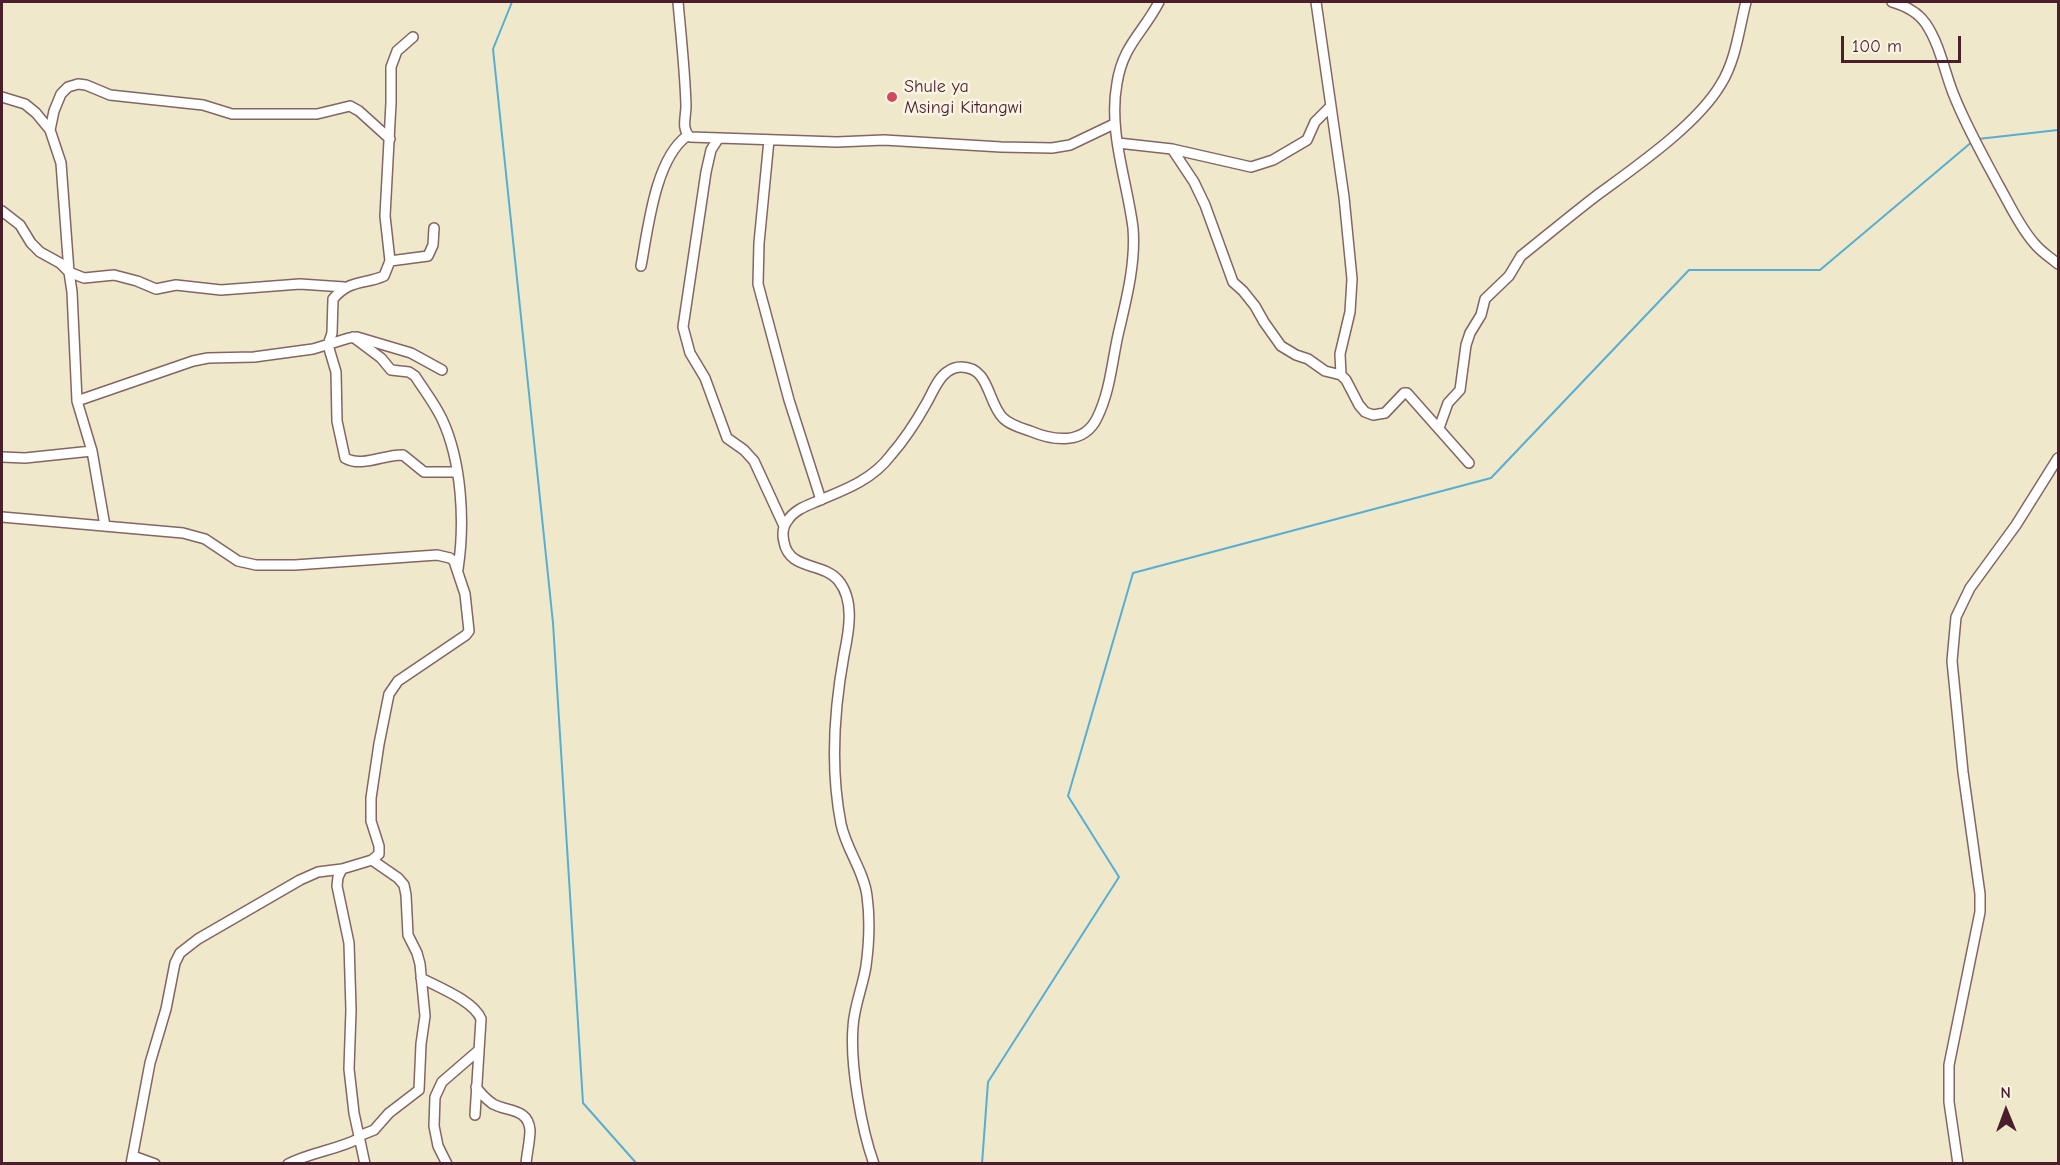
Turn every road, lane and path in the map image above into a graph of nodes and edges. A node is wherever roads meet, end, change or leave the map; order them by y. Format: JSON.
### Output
{"nodes":[{"id":1,"x":678,"y":2,"type":"edge"},
{"id":2,"x":1159,"y":2,"type":"edge"},
{"id":3,"x":1316,"y":2,"type":"edge"},
{"id":4,"x":1746,"y":2,"type":"edge"},
{"id":5,"x":1893,"y":2,"type":"edge"},
{"id":6,"x":412,"y":38,"type":"dead end"},
{"id":7,"x":2,"y":97,"type":"edge"},
{"id":8,"x":1331,"y":106,"type":"junction"},
{"id":9,"x":1114,"y":124,"type":"junction"},
{"id":10,"x":50,"y":130,"type":"junction"},
{"id":11,"x":687,"y":136,"type":"junction"},
{"id":12,"x":390,"y":139,"type":"junction"},
{"id":13,"x":718,"y":139,"type":"junction"},
{"id":14,"x":770,"y":140,"type":"junction"},
{"id":15,"x":1118,"y":143,"type":"junction"},
{"id":16,"x":1172,"y":150,"type":"junction"},
{"id":17,"x":2,"y":211,"type":"edge"},
{"id":18,"x":434,"y":228,"type":"dead end"},
{"id":19,"x":390,"y":261,"type":"junction"},
{"id":20,"x":2058,"y":264,"type":"edge"},
{"id":21,"x":641,"y":266,"type":"dead end"},
{"id":22,"x":69,"y":272,"type":"junction"},
{"id":23,"x":344,"y":287,"type":"junction"},
{"id":24,"x":353,"y":337,"type":"junction"},
{"id":25,"x":328,"y":345,"type":"junction"},
{"id":26,"x":442,"y":370,"type":"dead end"},
{"id":27,"x":1341,"y":375,"type":"junction"},
{"id":28,"x":77,"y":401,"type":"junction"},
{"id":29,"x":1439,"y":428,"type":"junction"},
{"id":30,"x":92,"y":451,"type":"junction"},
{"id":31,"x":2,"y":457,"type":"edge"},
{"id":32,"x":2058,"y":458,"type":"edge"},
{"id":33,"x":1469,"y":463,"type":"dead end"},
{"id":34,"x":457,"y":472,"type":"junction"},
{"id":35,"x":821,"y":500,"type":"junction"},
{"id":36,"x":2,"y":517,"type":"edge"},
{"id":37,"x":105,"y":526,"type":"junction"},
{"id":38,"x":784,"y":526,"type":"junction"},
{"id":39,"x":458,"y":569,"type":"junction"},
{"id":40,"x":372,"y":860,"type":"junction"},
{"id":41,"x":342,"y":869,"type":"junction"},
{"id":42,"x":421,"y":978,"type":"junction"},
{"id":43,"x":479,"y":1050,"type":"junction"},
{"id":44,"x":476,"y":1087,"type":"junction"},
{"id":45,"x":475,"y":1115,"type":"dead end"},
{"id":46,"x":359,"y":1137,"type":"junction"},
{"id":47,"x":132,"y":1160,"type":"edge"},
{"id":48,"x":155,"y":1164,"type":"edge"},
{"id":49,"x":288,"y":1164,"type":"edge"},
{"id":50,"x":365,"y":1164,"type":"edge"},
{"id":51,"x":447,"y":1164,"type":"edge"},
{"id":52,"x":525,"y":1164,"type":"edge"},
{"id":53,"x":874,"y":1164,"type":"edge"},
{"id":54,"x":1958,"y":1164,"type":"edge"}],
"edges":[{"from":1,"to":11,"type":"street"},
{"from":2,"to":9,"type":"street"},
{"from":3,"to":8,"type":"street"},
{"from":4,"to":29,"type":"street"},
{"from":5,"to":20,"type":"street"},
{"from":6,"to":12,"type":"street"},
{"from":7,"to":10,"type":"street"},
{"from":8,"to":16,"type":"street"},
{"from":8,"to":27,"type":"street"},
{"from":9,"to":14,"type":"street"},
{"from":9,"to":15,"type":"street"},
{"from":10,"to":12,"type":"street"},
{"from":10,"to":22,"type":"street"},
{"from":11,"to":13,"type":"street"},
{"from":11,"to":21,"type":"street"},
{"from":12,"to":19,"type":"street"},
{"from":13,"to":14,"type":"street"},
{"from":13,"to":38,"type":"street"},
{"from":14,"to":35,"type":"street"},
{"from":15,"to":16,"type":"street"},
{"from":15,"to":35,"type":"street"},
{"from":16,"to":27,"type":"street"},
{"from":17,"to":22,"type":"street"},
{"from":18,"to":19,"type":"street"},
{"from":19,"to":23,"type":"street"},
{"from":22,"to":23,"type":"street"},
{"from":22,"to":28,"type":"street"},
{"from":23,"to":25,"type":"street"},
{"from":24,"to":25,"type":"street"},
{"from":24,"to":26,"type":"street"},
{"from":24,"to":34,"type":"street"},
{"from":25,"to":28,"type":"street"},
{"from":25,"to":34,"type":"street"},
{"from":27,"to":29,"type":"street"},
{"from":28,"to":30,"type":"street"},
{"from":29,"to":33,"type":"street"},
{"from":30,"to":31,"type":"street"},
{"from":30,"to":37,"type":"street"},
{"from":32,"to":54,"type":"street"},
{"from":34,"to":39,"type":"street"},
{"from":35,"to":38,"type":"street"},
{"from":36,"to":37,"type":"street"},
{"from":37,"to":39,"type":"street"},
{"from":38,"to":53,"type":"street"},
{"from":39,"to":40,"type":"street"},
{"from":40,"to":41,"type":"street"},
{"from":40,"to":42,"type":"street"},
{"from":41,"to":46,"type":"street"},
{"from":41,"to":47,"type":"street"},
{"from":42,"to":43,"type":"street"},
{"from":42,"to":46,"type":"street"},
{"from":43,"to":44,"type":"street"},
{"from":43,"to":51,"type":"street"},
{"from":44,"to":45,"type":"street"},
{"from":44,"to":52,"type":"street"},
{"from":46,"to":49,"type":"street"},
{"from":46,"to":50,"type":"street"},
{"from":47,"to":48,"type":"street"}]}
